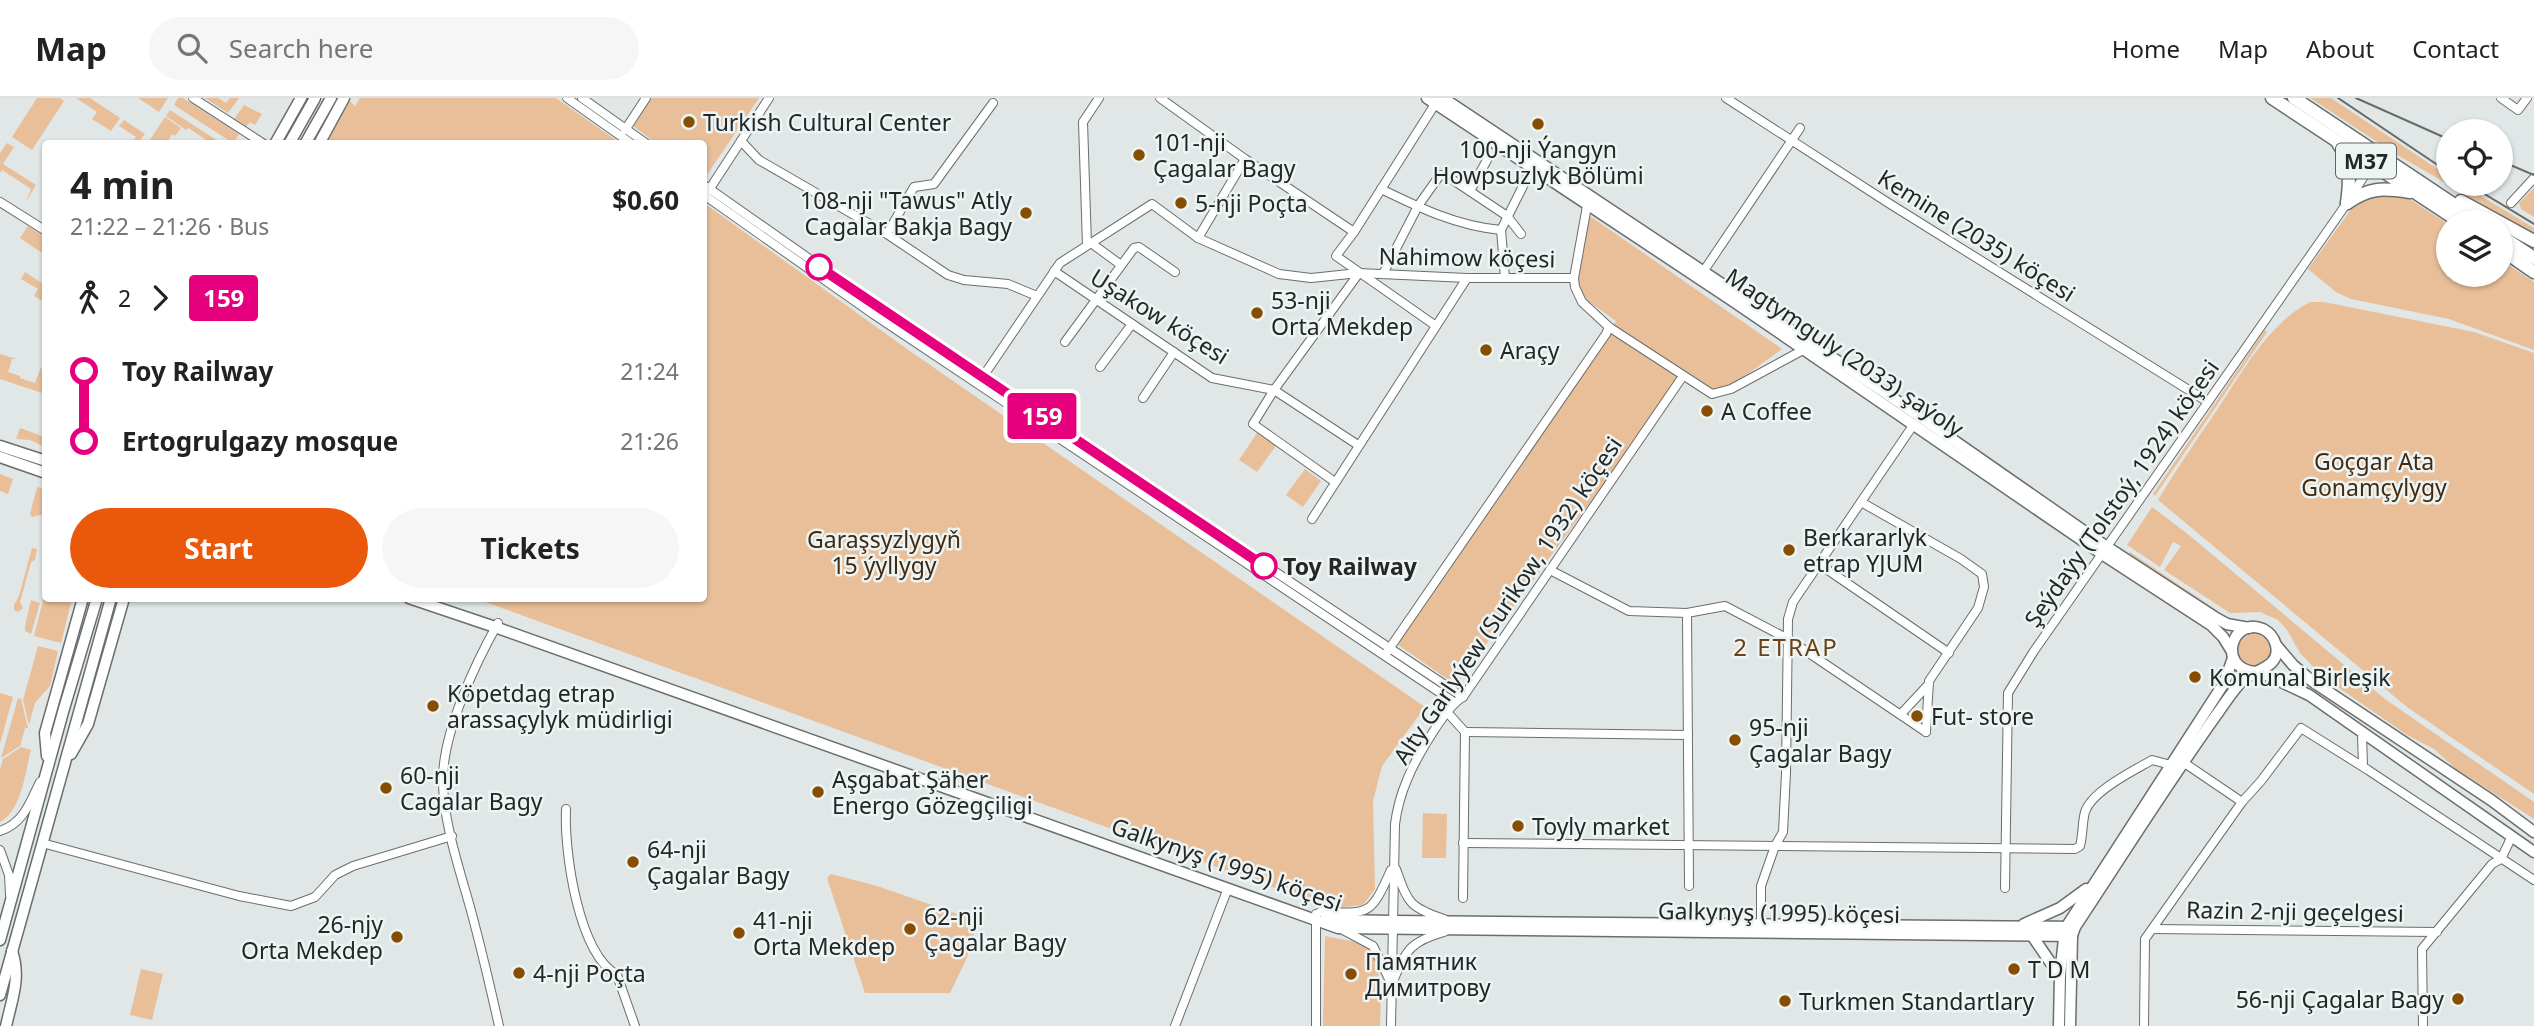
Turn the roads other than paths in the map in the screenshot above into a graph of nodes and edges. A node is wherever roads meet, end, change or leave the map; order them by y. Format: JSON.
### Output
{"nodes":[{"id":1,"x":193,"y":98,"type":"edge"},
{"id":2,"x":301,"y":98,"type":"edge"},
{"id":3,"x":315,"y":98,"type":"edge"},
{"id":4,"x":331,"y":98,"type":"edge"},
{"id":5,"x":344,"y":98,"type":"edge"},
{"id":6,"x":567,"y":98,"type":"edge"},
{"id":7,"x":582,"y":98,"type":"edge"},
{"id":8,"x":646,"y":98,"type":"edge"},
{"id":9,"x":769,"y":98,"type":"edge"},
{"id":10,"x":1099,"y":98,"type":"edge"},
{"id":11,"x":1160,"y":98,"type":"edge"},
{"id":12,"x":1726,"y":98,"type":"edge"},
{"id":13,"x":2272,"y":98,"type":"edge"},
{"id":14,"x":2294,"y":98,"type":"edge"},
{"id":15,"x":2501,"y":98,"type":"edge"},
{"id":16,"x":2527,"y":98,"type":"edge"},
{"id":17,"x":1436,"y":99,"type":"edge"},
{"id":18,"x":993,"y":103,"type":"dead end"},
{"id":19,"x":1800,"y":128,"type":"dead end"},
{"id":20,"x":624,"y":132,"type":"junction"},
{"id":21,"x":2334,"y":138,"type":"junction"},
{"id":22,"x":258,"y":140,"type":"edge"},
{"id":23,"x":277,"y":140,"type":"edge"},
{"id":24,"x":291,"y":140,"type":"edge"},
{"id":25,"x":307,"y":140,"type":"edge"},
{"id":26,"x":321,"y":140,"type":"edge"},
{"id":27,"x":629,"y":140,"type":"edge"},
{"id":28,"x":639,"y":140,"type":"edge"},
{"id":29,"x":741,"y":141,"type":"junction"},
{"id":30,"x":1792,"y":141,"type":"junction"},
{"id":31,"x":1245,"y":159,"type":"junction"},
{"id":32,"x":1487,"y":160,"type":"dead end"},
{"id":33,"x":2375,"y":160,"type":"junction"},
{"id":34,"x":1532,"y":168,"type":"junction"},
{"id":35,"x":2398,"y":168,"type":"junction"},
{"id":36,"x":2534,"y":178,"type":"edge"},
{"id":37,"x":707,"y":188,"type":"edge"},
{"id":38,"x":1381,"y":189,"type":"junction"},
{"id":39,"x":1470,"y":191,"type":"junction"},
{"id":40,"x":707,"y":192,"type":"edge"},
{"id":41,"x":2414,"y":192,"type":"junction"},
{"id":42,"x":0,"y":202,"type":"edge"},
{"id":43,"x":1591,"y":202,"type":"junction"},
{"id":44,"x":2347,"y":203,"type":"junction"},
{"id":45,"x":2511,"y":203,"type":"dead end"},
{"id":46,"x":1418,"y":206,"type":"junction"},
{"id":47,"x":2442,"y":210,"type":"edge"},
{"id":48,"x":2462,"y":210,"type":"edge"},
{"id":49,"x":1507,"y":216,"type":"junction"},
{"id":50,"x":42,"y":228,"type":"edge"},
{"id":51,"x":1501,"y":230,"type":"junction"},
{"id":52,"x":1354,"y":232,"type":"junction"},
{"id":53,"x":887,"y":234,"type":"junction"},
{"id":54,"x":1521,"y":234,"type":"dead end"},
{"id":55,"x":1198,"y":238,"type":"junction"},
{"id":56,"x":2534,"y":241,"type":"edge"},
{"id":57,"x":1089,"y":244,"type":"junction"},
{"id":58,"x":2513,"y":244,"type":"edge"},
{"id":59,"x":2513,"y":257,"type":"edge"},
{"id":60,"x":2534,"y":258,"type":"edge"},
{"id":61,"x":1121,"y":265,"type":"junction"},
{"id":62,"x":1054,"y":271,"type":"junction"},
{"id":63,"x":1175,"y":272,"type":"dead end"},
{"id":64,"x":1703,"y":272,"type":"junction"},
{"id":65,"x":2534,"y":272,"type":"edge"},
{"id":66,"x":1359,"y":273,"type":"junction"},
{"id":67,"x":1383,"y":274,"type":"junction"},
{"id":68,"x":1466,"y":278,"type":"junction"},
{"id":69,"x":1505,"y":278,"type":"junction"},
{"id":70,"x":1574,"y":278,"type":"junction"},
{"id":71,"x":1037,"y":296,"type":"junction"},
{"id":72,"x":1096,"y":299,"type":"junction"},
{"id":73,"x":1132,"y":324,"type":"junction"},
{"id":74,"x":1436,"y":326,"type":"junction"},
{"id":75,"x":1609,"y":327,"type":"junction"},
{"id":76,"x":1066,"y":342,"type":"dead end"},
{"id":77,"x":1802,"y":350,"type":"junction"},
{"id":78,"x":1174,"y":352,"type":"junction"},
{"id":79,"x":1100,"y":367,"type":"dead end"},
{"id":80,"x":1683,"y":376,"type":"junction"},
{"id":81,"x":981,"y":380,"type":"junction"},
{"id":82,"x":1274,"y":390,"type":"junction"},
{"id":83,"x":1143,"y":398,"type":"dead end"},
{"id":84,"x":2208,"y":402,"type":"junction"},
{"id":85,"x":1914,"y":424,"type":"junction"},
{"id":86,"x":1358,"y":445,"type":"junction"},
{"id":87,"x":0,"y":446,"type":"edge"},
{"id":88,"x":0,"y":457,"type":"edge"},
{"id":89,"x":42,"y":466,"type":"edge"},
{"id":90,"x":42,"y":466,"type":"edge"},
{"id":91,"x":1335,"y":482,"type":"junction"},
{"id":92,"x":1861,"y":502,"type":"junction"},
{"id":93,"x":1312,"y":519,"type":"dead end"},
{"id":94,"x":2104,"y":551,"type":"junction"},
{"id":95,"x":1819,"y":564,"type":"junction"},
{"id":96,"x":1550,"y":570,"type":"junction"},
{"id":97,"x":82,"y":602,"type":"edge"},
{"id":98,"x":96,"y":602,"type":"edge"},
{"id":99,"x":110,"y":602,"type":"edge"},
{"id":100,"x":123,"y":602,"type":"edge"},
{"id":101,"x":422,"y":602,"type":"edge"},
{"id":102,"x":439,"y":602,"type":"edge"},
{"id":103,"x":1687,"y":613,"type":"junction"},
{"id":104,"x":496,"y":625,"type":"junction"},
{"id":105,"x":2249,"y":628,"type":"junction"},
{"id":106,"x":1788,"y":639,"type":"junction"},
{"id":107,"x":2276,"y":645,"type":"junction"},
{"id":108,"x":1387,"y":652,"type":"junction"},
{"id":109,"x":1949,"y":653,"type":"junction"},
{"id":110,"x":2232,"y":654,"type":"junction"},
{"id":111,"x":2256,"y":672,"type":"junction"},
{"id":112,"x":1929,"y":684,"type":"junction"},
{"id":113,"x":1463,"y":697,"type":"junction"},
{"id":114,"x":1454,"y":702,"type":"junction"},
{"id":115,"x":1447,"y":712,"type":"junction"},
{"id":116,"x":1901,"y":714,"type":"junction"},
{"id":117,"x":1465,"y":732,"type":"junction"},
{"id":118,"x":2362,"y":734,"type":"junction"},
{"id":119,"x":1688,"y":735,"type":"junction"},
{"id":120,"x":2183,"y":762,"type":"junction"},
{"id":121,"x":2171,"y":765,"type":"junction"},
{"id":122,"x":47,"y":766,"type":"junction"},
{"id":123,"x":2363,"y":766,"type":"junction"},
{"id":124,"x":63,"y":769,"type":"junction"},
{"id":125,"x":2242,"y":803,"type":"junction"},
{"id":126,"x":566,"y":809,"type":"dead end"},
{"id":127,"x":0,"y":831,"type":"edge"},
{"id":128,"x":2534,"y":832,"type":"edge"},
{"id":129,"x":452,"y":836,"type":"junction"},
{"id":130,"x":2512,"y":836,"type":"junction"},
{"id":131,"x":42,"y":843,"type":"junction"},
{"id":132,"x":1463,"y":843,"type":"junction"},
{"id":133,"x":1688,"y":845,"type":"junction"},
{"id":134,"x":1775,"y":846,"type":"junction"},
{"id":135,"x":2006,"y":849,"type":"junction"},
{"id":136,"x":0,"y":850,"type":"edge"},
{"id":137,"x":2534,"y":852,"type":"edge"},
{"id":138,"x":2501,"y":859,"type":"junction"},
{"id":139,"x":1394,"y":864,"type":"junction"},
{"id":140,"x":2534,"y":880,"type":"edge"},
{"id":141,"x":2093,"y":883,"type":"junction"},
{"id":142,"x":1689,"y":886,"type":"dead end"},
{"id":143,"x":1228,"y":888,"type":"junction"},
{"id":144,"x":2005,"y":888,"type":"dead end"},
{"id":145,"x":1463,"y":898,"type":"dead end"},
{"id":146,"x":9,"y":906,"type":"junction"},
{"id":147,"x":1314,"y":915,"type":"junction"},
{"id":148,"x":1392,"y":925,"type":"junction"},
{"id":149,"x":1453,"y":925,"type":"junction"},
{"id":150,"x":1761,"y":925,"type":"junction"},
{"id":151,"x":2018,"y":927,"type":"junction"},
{"id":152,"x":1338,"y":928,"type":"junction"},
{"id":153,"x":2153,"y":929,"type":"junction"},
{"id":154,"x":2069,"y":931,"type":"junction"},
{"id":155,"x":2437,"y":932,"type":"junction"},
{"id":156,"x":2033,"y":937,"type":"junction"},
{"id":157,"x":0,"y":940,"type":"edge"},
{"id":158,"x":12,"y":951,"type":"junction"},
{"id":159,"x":2060,"y":976,"type":"junction"},
{"id":160,"x":1391,"y":985,"type":"junction"},
{"id":161,"x":0,"y":995,"type":"edge"},
{"id":162,"x":6,"y":1026,"type":"edge"},
{"id":163,"x":499,"y":1026,"type":"edge"},
{"id":164,"x":635,"y":1026,"type":"edge"},
{"id":165,"x":1175,"y":1026,"type":"edge"},
{"id":166,"x":1316,"y":1026,"type":"edge"},
{"id":167,"x":1391,"y":1026,"type":"edge"},
{"id":168,"x":2059,"y":1026,"type":"edge"},
{"id":169,"x":2070,"y":1026,"type":"edge"},
{"id":170,"x":2144,"y":1026,"type":"edge"},
{"id":171,"x":2423,"y":1026,"type":"edge"}],
"edges":[{"from":1,"to":22,"type":"street"},
{"from":2,"to":23,"type":"main road"},
{"from":3,"to":24,"type":"main road"},
{"from":4,"to":25,"type":"main road"},
{"from":5,"to":26,"type":"main road"},
{"from":6,"to":20,"type":"street"},
{"from":7,"to":20,"type":"street"},
{"from":8,"to":20,"type":"street"},
{"from":9,"to":29,"type":"street"},
{"from":10,"to":57,"type":"street"},
{"from":11,"to":31,"type":"street"},
{"from":12,"to":30,"type":"street","name":"Kemine (2035) köçesi"},
{"from":13,"to":21,"type":"highway","number":"M37"},
{"from":14,"to":33,"type":"highway","number":"M37"},
{"from":15,"to":16,"type":"street"},
{"from":17,"to":34,"type":"main road","name":"Magtymguly (2033) şaýoly"},
{"from":17,"to":38,"type":"street"},
{"from":17,"to":43,"type":"main road","name":"Magtymguly (2033) şaýoly"},
{"from":18,"to":53,"type":"street"},
{"from":19,"to":30,"type":"street"},
{"from":20,"to":27,"type":"street"},
{"from":20,"to":28,"type":"street"},
{"from":21,"to":33,"type":"highway","number":"M37"},
{"from":21,"to":44,"type":"highway"},
{"from":29,"to":37,"type":"street"},
{"from":29,"to":53,"type":"street"},
{"from":30,"to":64,"type":"street"},
{"from":30,"to":84,"type":"street","name":"Kemine (2035) köçesi"},
{"from":31,"to":52,"type":"street"},
{"from":31,"to":55,"type":"street"},
{"from":32,"to":39,"type":"street"},
{"from":33,"to":35,"type":"highway","number":"M37"},
{"from":33,"to":41,"type":"highway","number":"M37"},
{"from":33,"to":44,"type":"street","name":"Şeýdaýy (Tolstoý, 1924) köçesi"},
{"from":34,"to":43,"type":"main road","name":"Magtymguly (2033) şaýoly"},
{"from":34,"to":49,"type":"street"},
{"from":35,"to":48,"type":"highway","number":"M37"},
{"from":35,"to":56,"type":"highway"},
{"from":36,"to":45,"type":"street"},
{"from":38,"to":46,"type":"street"},
{"from":38,"to":52,"type":"street"},
{"from":39,"to":46,"type":"street"},
{"from":39,"to":49,"type":"street"},
{"from":40,"to":81,"type":"street"},
{"from":41,"to":44,"type":"highway"},
{"from":41,"to":47,"type":"highway","number":"M37"},
{"from":42,"to":50,"type":"street"},
{"from":43,"to":64,"type":"main road","name":"Magtymguly (2033) şaýoly"},
{"from":43,"to":70,"type":"street"},
{"from":43,"to":77,"type":"main road","name":"Magtymguly (2033) şaýoly"},
{"from":44,"to":84,"type":"street","name":"Şeýdaýy (Tolstoý, 1924) köçesi"},
{"from":46,"to":51,"type":"street"},
{"from":46,"to":67,"type":"street"},
{"from":49,"to":51,"type":"street"},
{"from":49,"to":54,"type":"street"},
{"from":51,"to":69,"type":"street"},
{"from":52,"to":66,"type":"street"},
{"from":53,"to":71,"type":"street"},
{"from":55,"to":57,"type":"street","name":"Nahimow köçesi"},
{"from":55,"to":66,"type":"street","name":"Nahimow köçesi"},
{"from":57,"to":61,"type":"street"},
{"from":57,"to":62,"type":"street"},
{"from":58,"to":60,"type":"highway"},
{"from":59,"to":65,"type":"highway"},
{"from":61,"to":63,"type":"street"},
{"from":61,"to":72,"type":"street"},
{"from":62,"to":71,"type":"street"},
{"from":62,"to":72,"type":"street","name":"Uşakow köçesi"},
{"from":64,"to":94,"type":"main road","name":"Magtymguly (2033) şaýoly"},
{"from":66,"to":67,"type":"street","name":"Nahimow köçesi"},
{"from":66,"to":74,"type":"street"},
{"from":66,"to":82,"type":"street"},
{"from":67,"to":68,"type":"street","name":"Nahimow köçesi"},
{"from":68,"to":69,"type":"street","name":"Nahimow köçesi"},
{"from":68,"to":74,"type":"street"},
{"from":69,"to":70,"type":"street","name":"Nahimow köçesi"},
{"from":70,"to":75,"type":"street"},
{"from":71,"to":81,"type":"street"},
{"from":72,"to":73,"type":"street","name":"Uşakow köçesi"},
{"from":72,"to":76,"type":"street"},
{"from":73,"to":78,"type":"street","name":"Uşakow köçesi"},
{"from":73,"to":79,"type":"street"},
{"from":74,"to":86,"type":"street"},
{"from":75,"to":80,"type":"street"},
{"from":75,"to":108,"type":"street"},
{"from":77,"to":80,"type":"street"},
{"from":77,"to":85,"type":"main road","name":"Magtymguly (2033) şaýoly"},
{"from":78,"to":82,"type":"street","name":"Uşakow köçesi"},
{"from":78,"to":83,"type":"street"},
{"from":80,"to":96,"type":"street","name":"Alty Garlyýew (Surikow, 1932) köçesi"},
{"from":81,"to":108,"type":"street"},
{"from":82,"to":86,"type":"street","name":"Uşakow köçesi"},
{"from":82,"to":91,"type":"street"},
{"from":84,"to":94,"type":"street","name":"Şeýdaýy (Tolstoý, 1924) köçesi"},
{"from":85,"to":92,"type":"street"},
{"from":85,"to":94,"type":"main road","name":"Magtymguly (2033) şaýoly"},
{"from":86,"to":91,"type":"street"},
{"from":87,"to":89,"type":"main road"},
{"from":88,"to":90,"type":"main road"},
{"from":91,"to":93,"type":"street"},
{"from":92,"to":95,"type":"street"},
{"from":92,"to":109,"type":"street"},
{"from":94,"to":105,"type":"main road","name":"Magtymguly (2033) şaýoly"},
{"from":94,"to":110,"type":"main road","name":"Magtymguly (2033) şaýoly"},
{"from":94,"to":135,"type":"street","name":"Şeýdaýy (Tolstoý, 1924) köçesi"},
{"from":95,"to":106,"type":"street"},
{"from":95,"to":109,"type":"street"},
{"from":96,"to":103,"type":"street"},
{"from":96,"to":113,"type":"street","name":"Alty Garlyýew (Surikow, 1932) köçesi"},
{"from":97,"to":122,"type":"main road"},
{"from":98,"to":122,"type":"main road"},
{"from":99,"to":124,"type":"main road"},
{"from":100,"to":124,"type":"main road"},
{"from":101,"to":104,"type":"main road","name":"Galkynyş (1995) köçesi"},
{"from":102,"to":104,"type":"main road","name":"Galkynyş (1995) köçesi"},
{"from":103,"to":106,"type":"street"},
{"from":103,"to":119,"type":"street"},
{"from":104,"to":129,"type":"street"},
{"from":104,"to":143,"type":"main road","name":"Galkynyş (1995) köçesi"},
{"from":104,"to":147,"type":"main road","name":"Galkynyş (1995) köçesi"},
{"from":105,"to":107,"type":"main road"},
{"from":105,"to":110,"type":"main road"},
{"from":106,"to":116,"type":"street"},
{"from":106,"to":134,"type":"street"},
{"from":107,"to":111,"type":"main road"},
{"from":107,"to":128,"type":"main road"},
{"from":108,"to":113,"type":"street"},
{"from":108,"to":114,"type":"street"},
{"from":109,"to":112,"type":"street"},
{"from":110,"to":111,"type":"main road"},
{"from":110,"to":121,"type":"main road"},
{"from":111,"to":118,"type":"main road"},
{"from":111,"to":120,"type":"main road"},
{"from":112,"to":116,"type":"street"},
{"from":112,"to":116,"type":"street"},
{"from":113,"to":114,"type":"street","name":"Alty Garlyýew (Surikow, 1932) köçesi"},
{"from":114,"to":115,"type":"street","name":"Alty Garlyýew (Surikow, 1932) köçesi"},
{"from":115,"to":117,"type":"street"},
{"from":115,"to":139,"type":"street","name":"Alty Garlyýew (Surikow, 1932) köçesi"},
{"from":117,"to":119,"type":"street"},
{"from":117,"to":132,"type":"street"},
{"from":118,"to":123,"type":"street"},
{"from":118,"to":130,"type":"main road"},
{"from":119,"to":133,"type":"street"},
{"from":120,"to":125,"type":"street"},
{"from":120,"to":154,"type":"main road"},
{"from":121,"to":135,"type":"street"},
{"from":121,"to":141,"type":"main road"},
{"from":122,"to":127,"type":"street"},
{"from":122,"to":146,"type":"main road"},
{"from":123,"to":125,"type":"street"},
{"from":123,"to":138,"type":"street"},
{"from":124,"to":131,"type":"main road"},
{"from":125,"to":153,"type":"street"},
{"from":126,"to":164,"type":"street"},
{"from":129,"to":131,"type":"street"},
{"from":129,"to":163,"type":"street"},
{"from":130,"to":137,"type":"main road"},
{"from":130,"to":138,"type":"street"},
{"from":131,"to":158,"type":"main road"},
{"from":132,"to":133,"type":"street"},
{"from":132,"to":145,"type":"street"},
{"from":133,"to":134,"type":"street"},
{"from":133,"to":142,"type":"street"},
{"from":134,"to":135,"type":"street"},
{"from":134,"to":150,"type":"street"},
{"from":135,"to":144,"type":"street","name":"Şeýdaýy (Tolstoý, 1924) köçesi"},
{"from":136,"to":146,"type":"street"},
{"from":138,"to":140,"type":"street"},
{"from":138,"to":155,"type":"street"},
{"from":139,"to":147,"type":"street"},
{"from":139,"to":148,"type":"street","name":"Alty Garlyýew (Surikow, 1932) köçesi"},
{"from":139,"to":149,"type":"street"},
{"from":141,"to":151,"type":"main road"},
{"from":141,"to":154,"type":"main road"},
{"from":143,"to":147,"type":"main road","name":"Galkynyş (1995) köçesi"},
{"from":143,"to":165,"type":"street"},
{"from":146,"to":157,"type":"main road"},
{"from":147,"to":148,"type":"main road","name":"Galkynyş (1995) köçesi"},
{"from":147,"to":152,"type":"main road","name":"Galkynyş (1995) köçesi"},
{"from":147,"to":166,"type":"street"},
{"from":148,"to":149,"type":"main road","name":"Galkynyş (1995) köçesi"},
{"from":148,"to":152,"type":"main road","name":"Galkynyş (1995) köçesi"},
{"from":148,"to":160,"type":"street","name":"Alty Garlyýew (Surikow, 1932) köçesi"},
{"from":149,"to":150,"type":"main road","name":"Galkynyş (1995) köçesi"},
{"from":149,"to":156,"type":"main road","name":"Galkynyş (1995) köçesi"},
{"from":149,"to":160,"type":"street"},
{"from":150,"to":151,"type":"main road","name":"Galkynyş (1995) köçesi"},
{"from":151,"to":154,"type":"main road","name":"Galkynyş (1995) köçesi"},
{"from":152,"to":160,"type":"street"},
{"from":153,"to":155,"type":"street","name":"Razin 2-nji geçelgesi"},
{"from":153,"to":170,"type":"street"},
{"from":154,"to":156,"type":"main road","name":"Galkynyş (1995) köçesi"},
{"from":154,"to":159,"type":"main road"},
{"from":154,"to":169,"type":"main road"},
{"from":155,"to":171,"type":"street"},
{"from":156,"to":159,"type":"main road"},
{"from":158,"to":161,"type":"main road"},
{"from":158,"to":162,"type":"main road"},
{"from":159,"to":168,"type":"main road"},
{"from":160,"to":167,"type":"street","name":"Alty Garlyýew (Surikow, 1932) köçesi"}]}
